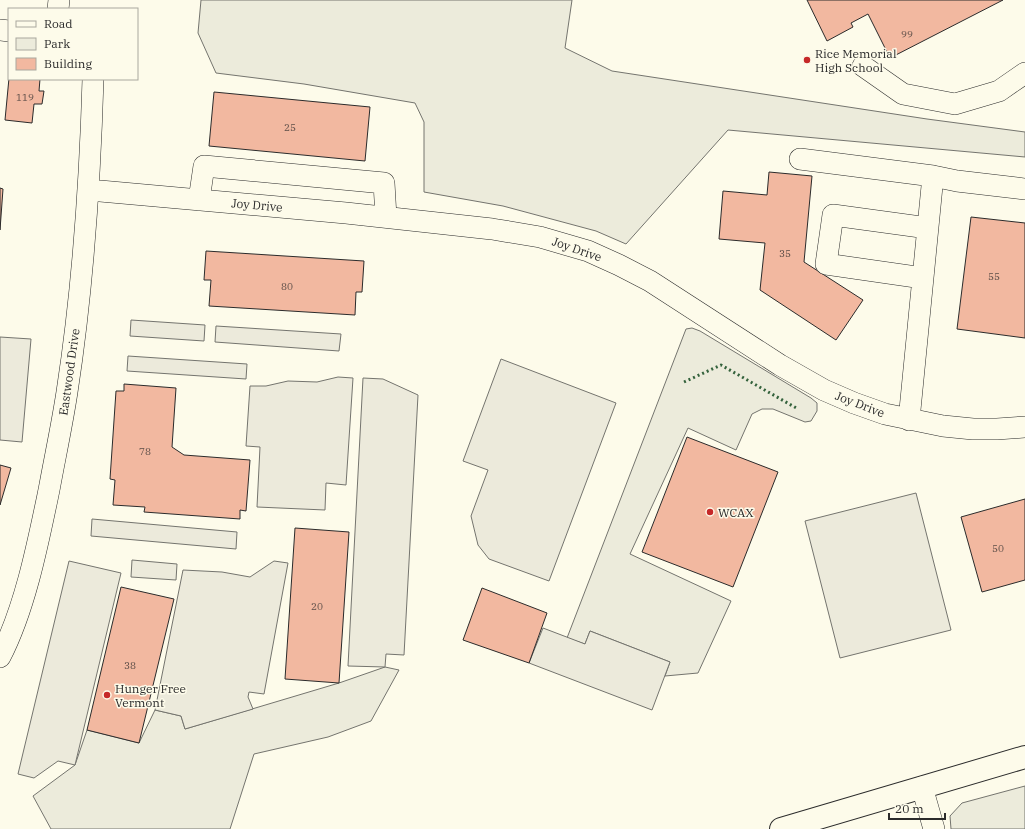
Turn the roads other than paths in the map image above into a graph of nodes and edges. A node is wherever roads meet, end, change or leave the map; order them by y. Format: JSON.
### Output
{"nodes":[{"id":1,"x":864,"y":66,"type":"dead end"},
{"id":2,"x":1025,"y":73,"type":"edge"},
{"id":3,"x":93,"y":80,"type":"edge"},
{"id":4,"x":800,"y":159,"type":"dead end"},
{"id":5,"x":933,"y":176,"type":"junction"},
{"id":6,"x":1025,"y":189,"type":"edge"},
{"id":7,"x":89,"y":190,"type":"junction"},
{"id":8,"x":199,"y":200,"type":"junction"},
{"id":9,"x":386,"y":217,"type":"junction"},
{"id":10,"x":928,"y":228,"type":"junction"},
{"id":11,"x":923,"y":278,"type":"junction"},
{"id":12,"x":909,"y":420,"type":"junction"},
{"id":13,"x":1025,"y":427,"type":"edge"},
{"id":14,"x":0,"y":657,"type":"edge"},
{"id":15,"x":1025,"y":757,"type":"edge"},
{"id":16,"x":922,"y":787,"type":"junction"},
{"id":17,"x":781,"y":829,"type":"edge"},
{"id":18,"x":934,"y":829,"type":"edge"}],
"edges":[{"from":1,"to":2,"type":"street"},
{"from":3,"to":7,"type":"street","name":"Eastwood Drive"},
{"from":4,"to":5,"type":"street"},
{"from":5,"to":6,"type":"street"},
{"from":5,"to":10,"type":"street"},
{"from":7,"to":8,"type":"street","name":"Joy Drive"},
{"from":7,"to":14,"type":"street","name":"Eastwood Drive"},
{"from":8,"to":9,"type":"street","name":"Joy Drive"},
{"from":8,"to":9,"type":"street"},
{"from":9,"to":12,"type":"street","name":"Joy Drive"},
{"from":10,"to":11,"type":"street"},
{"from":10,"to":11,"type":"street"},
{"from":11,"to":12,"type":"street"},
{"from":12,"to":13,"type":"street","name":"Joy Drive"},
{"from":15,"to":16,"type":"highway"},
{"from":16,"to":17,"type":"highway"},
{"from":16,"to":18,"type":"street"}]}
